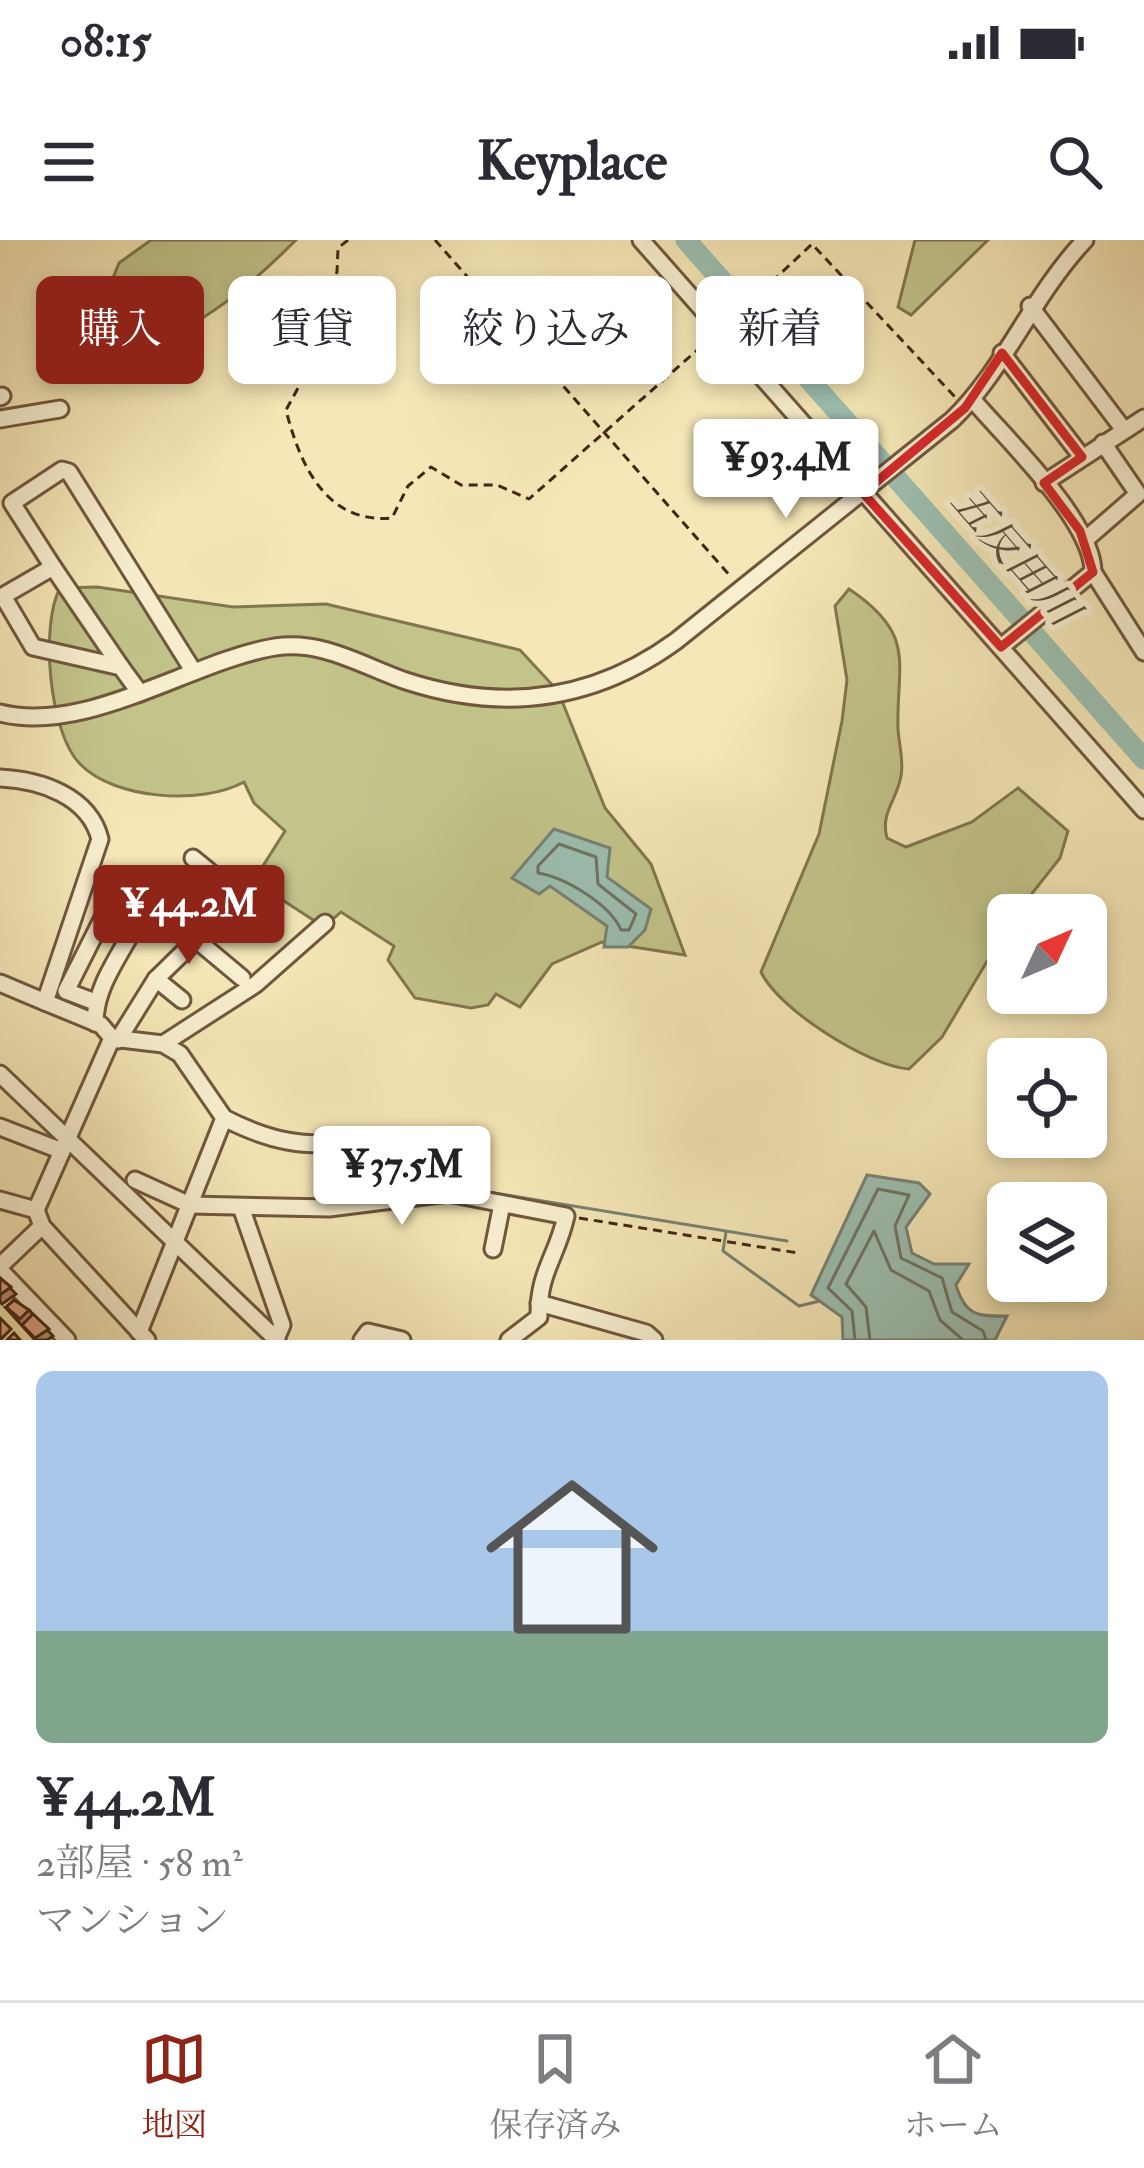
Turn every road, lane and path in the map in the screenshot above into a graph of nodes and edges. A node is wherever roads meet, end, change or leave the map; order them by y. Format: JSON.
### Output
{"nodes":[{"id":1,"x":348,"y":240,"type":"edge"},
{"id":2,"x":435,"y":240,"type":"edge"},
{"id":3,"x":641,"y":240,"type":"edge"},
{"id":4,"x":1084,"y":240,"type":"edge"},
{"id":5,"x":778,"y":276,"type":"edge"},
{"id":6,"x":843,"y":276,"type":"edge"},
{"id":7,"x":864,"y":297,"type":"edge"},
{"id":8,"x":696,"y":303,"type":"edge"},
{"id":9,"x":1030,"y":306,"type":"junction"},
{"id":10,"x":696,"y":351,"type":"edge"},
{"id":11,"x":1002,"y":353,"type":"junction"},
{"id":12,"x":767,"y":384,"type":"edge"},
{"id":13,"x":969,"y":404,"type":"junction"},
{"id":14,"x":60,"y":409,"type":"dead end"},
{"id":15,"x":1144,"y":418,"type":"edge"},
{"id":16,"x":0,"y":419,"type":"edge"},
{"id":17,"x":1124,"y":430,"type":"junction"},
{"id":18,"x":604,"y":432,"type":"junction"},
{"id":19,"x":1103,"y":443,"type":"junction"},
{"id":20,"x":1082,"y":457,"type":"junction"},
{"id":21,"x":1044,"y":483,"type":"junction"},
{"id":22,"x":862,"y":493,"type":"junction"},
{"id":23,"x":1084,"y":540,"type":"junction"},
{"id":24,"x":53,"y":567,"type":"junction"},
{"id":25,"x":1093,"y":572,"type":"junction"},
{"id":26,"x":741,"y":589,"type":"junction"},
{"id":27,"x":1001,"y":647,"type":"junction"},
{"id":28,"x":1144,"y":652,"type":"edge"},
{"id":29,"x":121,"y":667,"type":"junction"},
{"id":30,"x":194,"y":673,"type":"junction"},
{"id":31,"x":140,"y":693,"type":"junction"},
{"id":32,"x":0,"y":713,"type":"edge"},
{"id":33,"x":0,"y":778,"type":"edge"},
{"id":34,"x":1144,"y":810,"type":"edge"},
{"id":35,"x":193,"y":858,"type":"dead end"},
{"id":36,"x":241,"y":896,"type":"junction"},
{"id":37,"x":169,"y":917,"type":"dead end"},
{"id":38,"x":272,"y":922,"type":"dead end"},
{"id":39,"x":325,"y":923,"type":"dead end"},
{"id":40,"x":94,"y":941,"type":"junction"},
{"id":41,"x":198,"y":942,"type":"junction"},
{"id":42,"x":122,"y":954,"type":"junction"},
{"id":43,"x":242,"y":978,"type":"dead end"},
{"id":44,"x":157,"y":979,"type":"junction"},
{"id":45,"x":0,"y":983,"type":"edge"},
{"id":46,"x":182,"y":1000,"type":"dead end"},
{"id":47,"x":45,"y":1002,"type":"junction"},
{"id":48,"x":95,"y":1002,"type":"junction"},
{"id":49,"x":95,"y":1023,"type":"junction"},
{"id":50,"x":115,"y":1039,"type":"junction"},
{"id":51,"x":163,"y":1044,"type":"junction"},
{"id":52,"x":0,"y":1074,"type":"edge"},
{"id":53,"x":224,"y":1118,"type":"junction"},
{"id":54,"x":0,"y":1127,"type":"edge"},
{"id":55,"x":352,"y":1142,"type":"dead end"},
{"id":56,"x":65,"y":1146,"type":"junction"},
{"id":57,"x":135,"y":1180,"type":"dead end"},
{"id":58,"x":0,"y":1200,"type":"edge"},
{"id":59,"x":192,"y":1200,"type":"junction"},
{"id":60,"x":502,"y":1204,"type":"junction"},
{"id":61,"x":241,"y":1207,"type":"junction"},
{"id":62,"x":566,"y":1216,"type":"junction"},
{"id":63,"x":39,"y":1218,"type":"junction"},
{"id":64,"x":174,"y":1243,"type":"junction"},
{"id":65,"x":494,"y":1249,"type":"dead end"},
{"id":66,"x":798,"y":1252,"type":"dead end"},
{"id":67,"x":0,"y":1268,"type":"edge"},
{"id":68,"x":539,"y":1303,"type":"junction"},
{"id":69,"x":628,"y":1334,"type":"edge"},
{"id":70,"x":143,"y":1336,"type":"edge"},
{"id":71,"x":67,"y":1340,"type":"edge"},
{"id":72,"x":277,"y":1340,"type":"edge"},
{"id":73,"x":362,"y":1340,"type":"edge"},
{"id":74,"x":402,"y":1340,"type":"edge"},
{"id":75,"x":509,"y":1340,"type":"edge"},
{"id":76,"x":654,"y":1340,"type":"edge"}],
"edges":[{"from":1,"to":18,"type":"path"},
{"from":2,"to":18,"type":"path"},
{"from":3,"to":8,"type":"street"},
{"from":4,"to":9,"type":"street"},
{"from":5,"to":6,"type":"path"},
{"from":7,"to":13,"type":"path"},
{"from":9,"to":11,"type":"street"},
{"from":9,"to":17,"type":"street"},
{"from":10,"to":18,"type":"path"},
{"from":11,"to":13,"type":"street"},
{"from":11,"to":20,"type":"street"},
{"from":12,"to":22,"type":"street"},
{"from":13,"to":21,"type":"street"},
{"from":13,"to":22,"type":"street"},
{"from":14,"to":16,"type":"street"},
{"from":15,"to":17,"type":"street"},
{"from":17,"to":19,"type":"street"},
{"from":18,"to":26,"type":"path"},
{"from":19,"to":20,"type":"street"},
{"from":19,"to":23,"type":"street"},
{"from":20,"to":21,"type":"street"},
{"from":21,"to":23,"type":"street"},
{"from":22,"to":26,"type":"street"},
{"from":22,"to":27,"type":"street"},
{"from":23,"to":25,"type":"street"},
{"from":24,"to":29,"type":"street"},
{"from":24,"to":29,"type":"street"},
{"from":24,"to":30,"type":"street"},
{"from":25,"to":27,"type":"street"},
{"from":25,"to":28,"type":"street"},
{"from":26,"to":30,"type":"street"},
{"from":27,"to":34,"type":"street"},
{"from":29,"to":31,"type":"street"},
{"from":30,"to":31,"type":"street"},
{"from":31,"to":32,"type":"street"},
{"from":33,"to":47,"type":"street"},
{"from":35,"to":36,"type":"street"},
{"from":36,"to":38,"type":"street"},
{"from":36,"to":41,"type":"street"},
{"from":37,"to":41,"type":"street"},
{"from":39,"to":51,"type":"street"},
{"from":40,"to":42,"type":"street"},
{"from":40,"to":42,"type":"street"},
{"from":40,"to":48,"type":"street"},
{"from":41,"to":43,"type":"street"},
{"from":41,"to":44,"type":"street"},
{"from":42,"to":48,"type":"street"},
{"from":44,"to":46,"type":"street"},
{"from":44,"to":50,"type":"street"},
{"from":45,"to":47,"type":"street"},
{"from":47,"to":49,"type":"street"},
{"from":48,"to":49,"type":"street"},
{"from":49,"to":50,"type":"street"},
{"from":50,"to":51,"type":"street"},
{"from":50,"to":56,"type":"street"},
{"from":51,"to":53,"type":"street"},
{"from":52,"to":56,"type":"street"},
{"from":53,"to":55,"type":"street"},
{"from":53,"to":59,"type":"street"},
{"from":54,"to":56,"type":"street"},
{"from":56,"to":63,"type":"street"},
{"from":56,"to":64,"type":"street"},
{"from":57,"to":59,"type":"street"},
{"from":58,"to":63,"type":"street"},
{"from":59,"to":61,"type":"street"},
{"from":59,"to":64,"type":"street"},
{"from":60,"to":61,"type":"street"},
{"from":60,"to":62,"type":"street"},
{"from":60,"to":65,"type":"street"},
{"from":61,"to":72,"type":"street"},
{"from":62,"to":66,"type":"path"},
{"from":62,"to":68,"type":"street"},
{"from":63,"to":67,"type":"street"},
{"from":63,"to":70,"type":"street"},
{"from":64,"to":70,"type":"street"},
{"from":64,"to":72,"type":"street"},
{"from":67,"to":71,"type":"street"},
{"from":68,"to":69,"type":"street"},
{"from":68,"to":75,"type":"street"},
{"from":69,"to":76,"type":"street"},
{"from":73,"to":74,"type":"street"}]}
